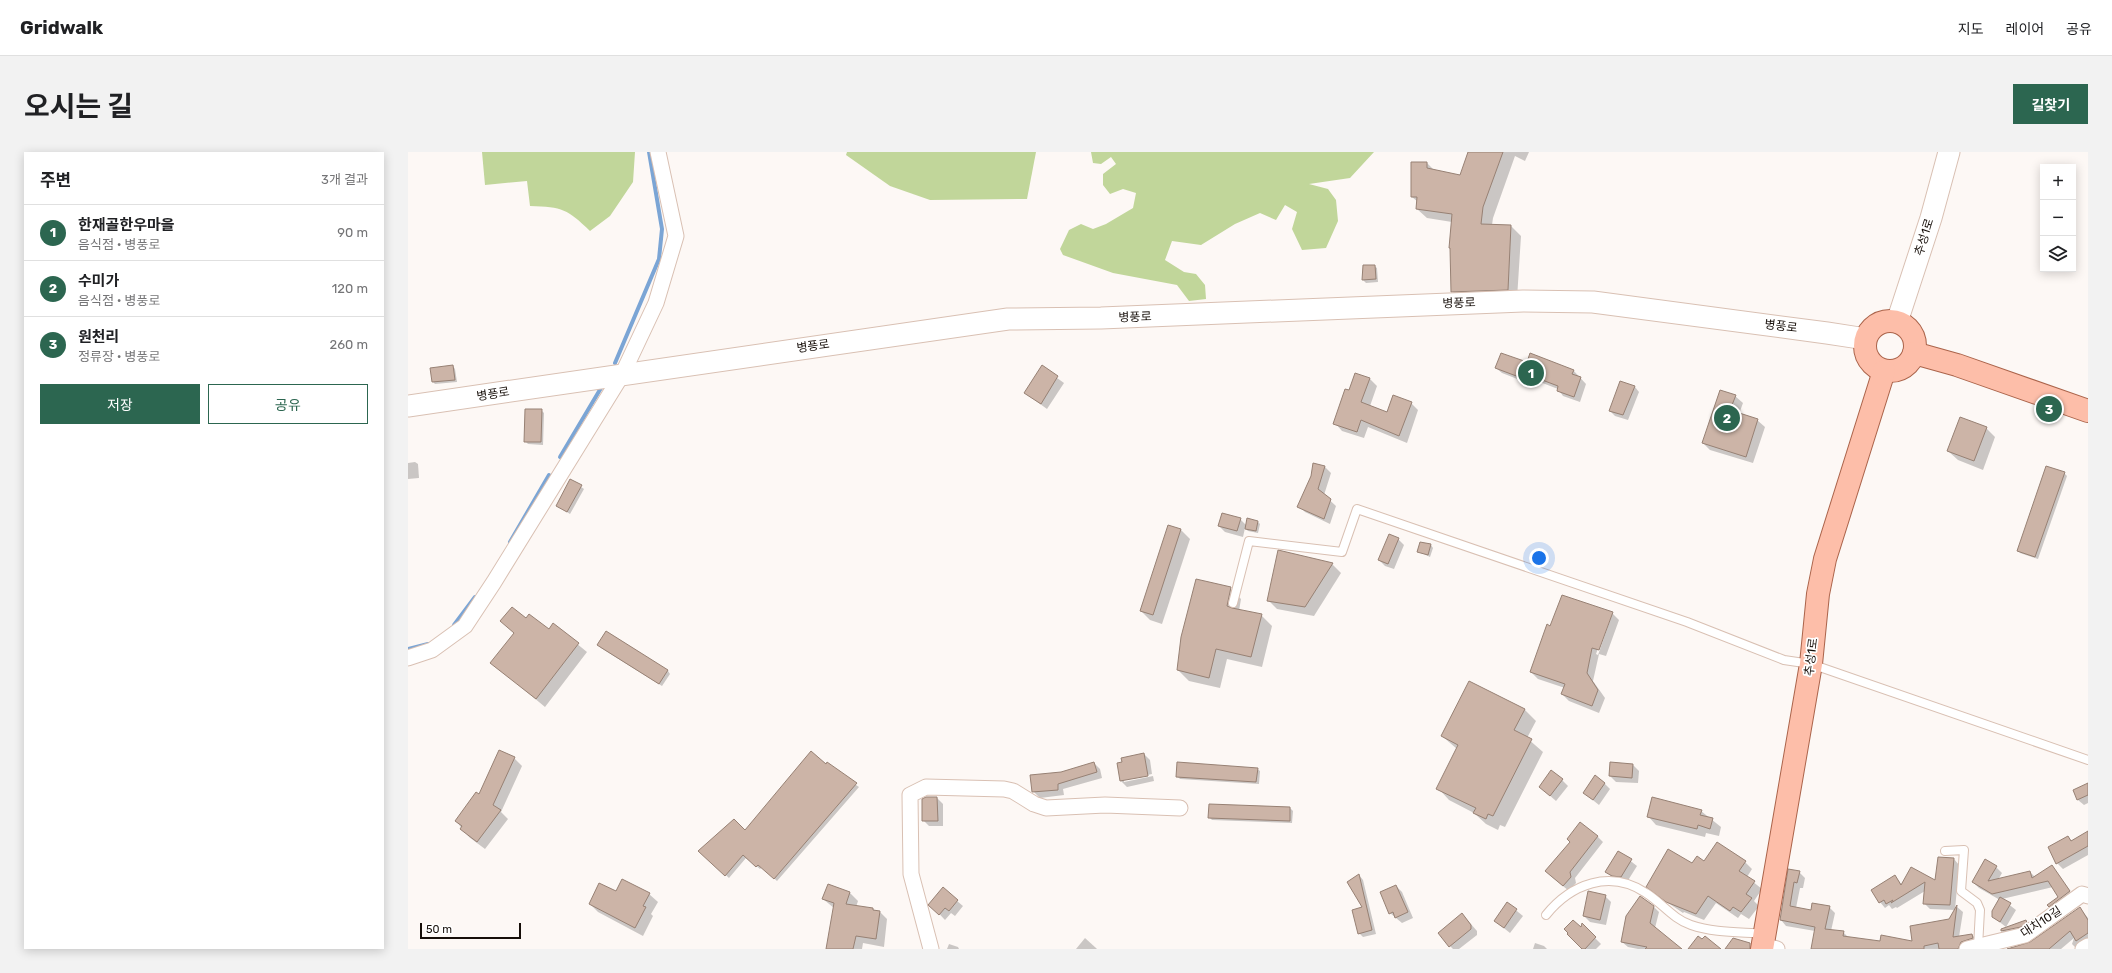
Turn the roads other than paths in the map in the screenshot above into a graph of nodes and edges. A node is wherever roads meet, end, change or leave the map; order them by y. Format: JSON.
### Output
{"nodes":[{"id":1,"x":658,"y":152,"type":"edge"},
{"id":2,"x":1949,"y":152,"type":"edge"},
{"id":3,"x":1897,"y":322,"type":"junction"},
{"id":4,"x":1866,"y":340,"type":"junction"},
{"id":5,"x":1914,"y":353,"type":"junction"},
{"id":6,"x":1884,"y":371,"type":"junction"},
{"id":7,"x":623,"y":373,"type":"junction"},
{"id":8,"x":408,"y":406,"type":"edge"},
{"id":9,"x":2088,"y":411,"type":"edge"},
{"id":10,"x":1233,"y":604,"type":"dead end"},
{"id":11,"x":408,"y":658,"type":"edge"},
{"id":12,"x":1811,"y":664,"type":"junction"},
{"id":13,"x":2088,"y":760,"type":"edge"},
{"id":14,"x":1180,"y":808,"type":"dead end"},
{"id":15,"x":1945,"y":851,"type":"dead end"},
{"id":16,"x":2088,"y":896,"type":"edge"},
{"id":17,"x":1546,"y":915,"type":"dead end"},
{"id":18,"x":1767,"y":944,"type":"edge"},
{"id":19,"x":2088,"y":946,"type":"edge"},
{"id":20,"x":1972,"y":948,"type":"edge"},
{"id":21,"x":931,"y":949,"type":"edge"},
{"id":22,"x":2083,"y":949,"type":"edge"}],
"edges":[{"from":1,"to":7,"type":"street"},
{"from":2,"to":3,"type":"main road","name":"추성1로"},
{"from":3,"to":4,"type":"main road"},
{"from":3,"to":5,"type":"main road"},
{"from":4,"to":6,"type":"main road"},
{"from":4,"to":7,"type":"main road","name":"병풍로"},
{"from":5,"to":6,"type":"main road"},
{"from":5,"to":9,"type":"main road"},
{"from":6,"to":12,"type":"main road","name":"추성1로"},
{"from":7,"to":8,"type":"main road","name":"병풍로"},
{"from":7,"to":11,"type":"street"},
{"from":10,"to":12,"type":"lane"},
{"from":12,"to":13,"type":"lane"},
{"from":12,"to":18,"type":"main road","name":"추성1로"},
{"from":14,"to":21,"type":"street"},
{"from":15,"to":20,"type":"lane"},
{"from":16,"to":20,"type":"street","name":"대치10길"},
{"from":17,"to":18,"type":"lane"},
{"from":19,"to":22,"type":"street"}]}
